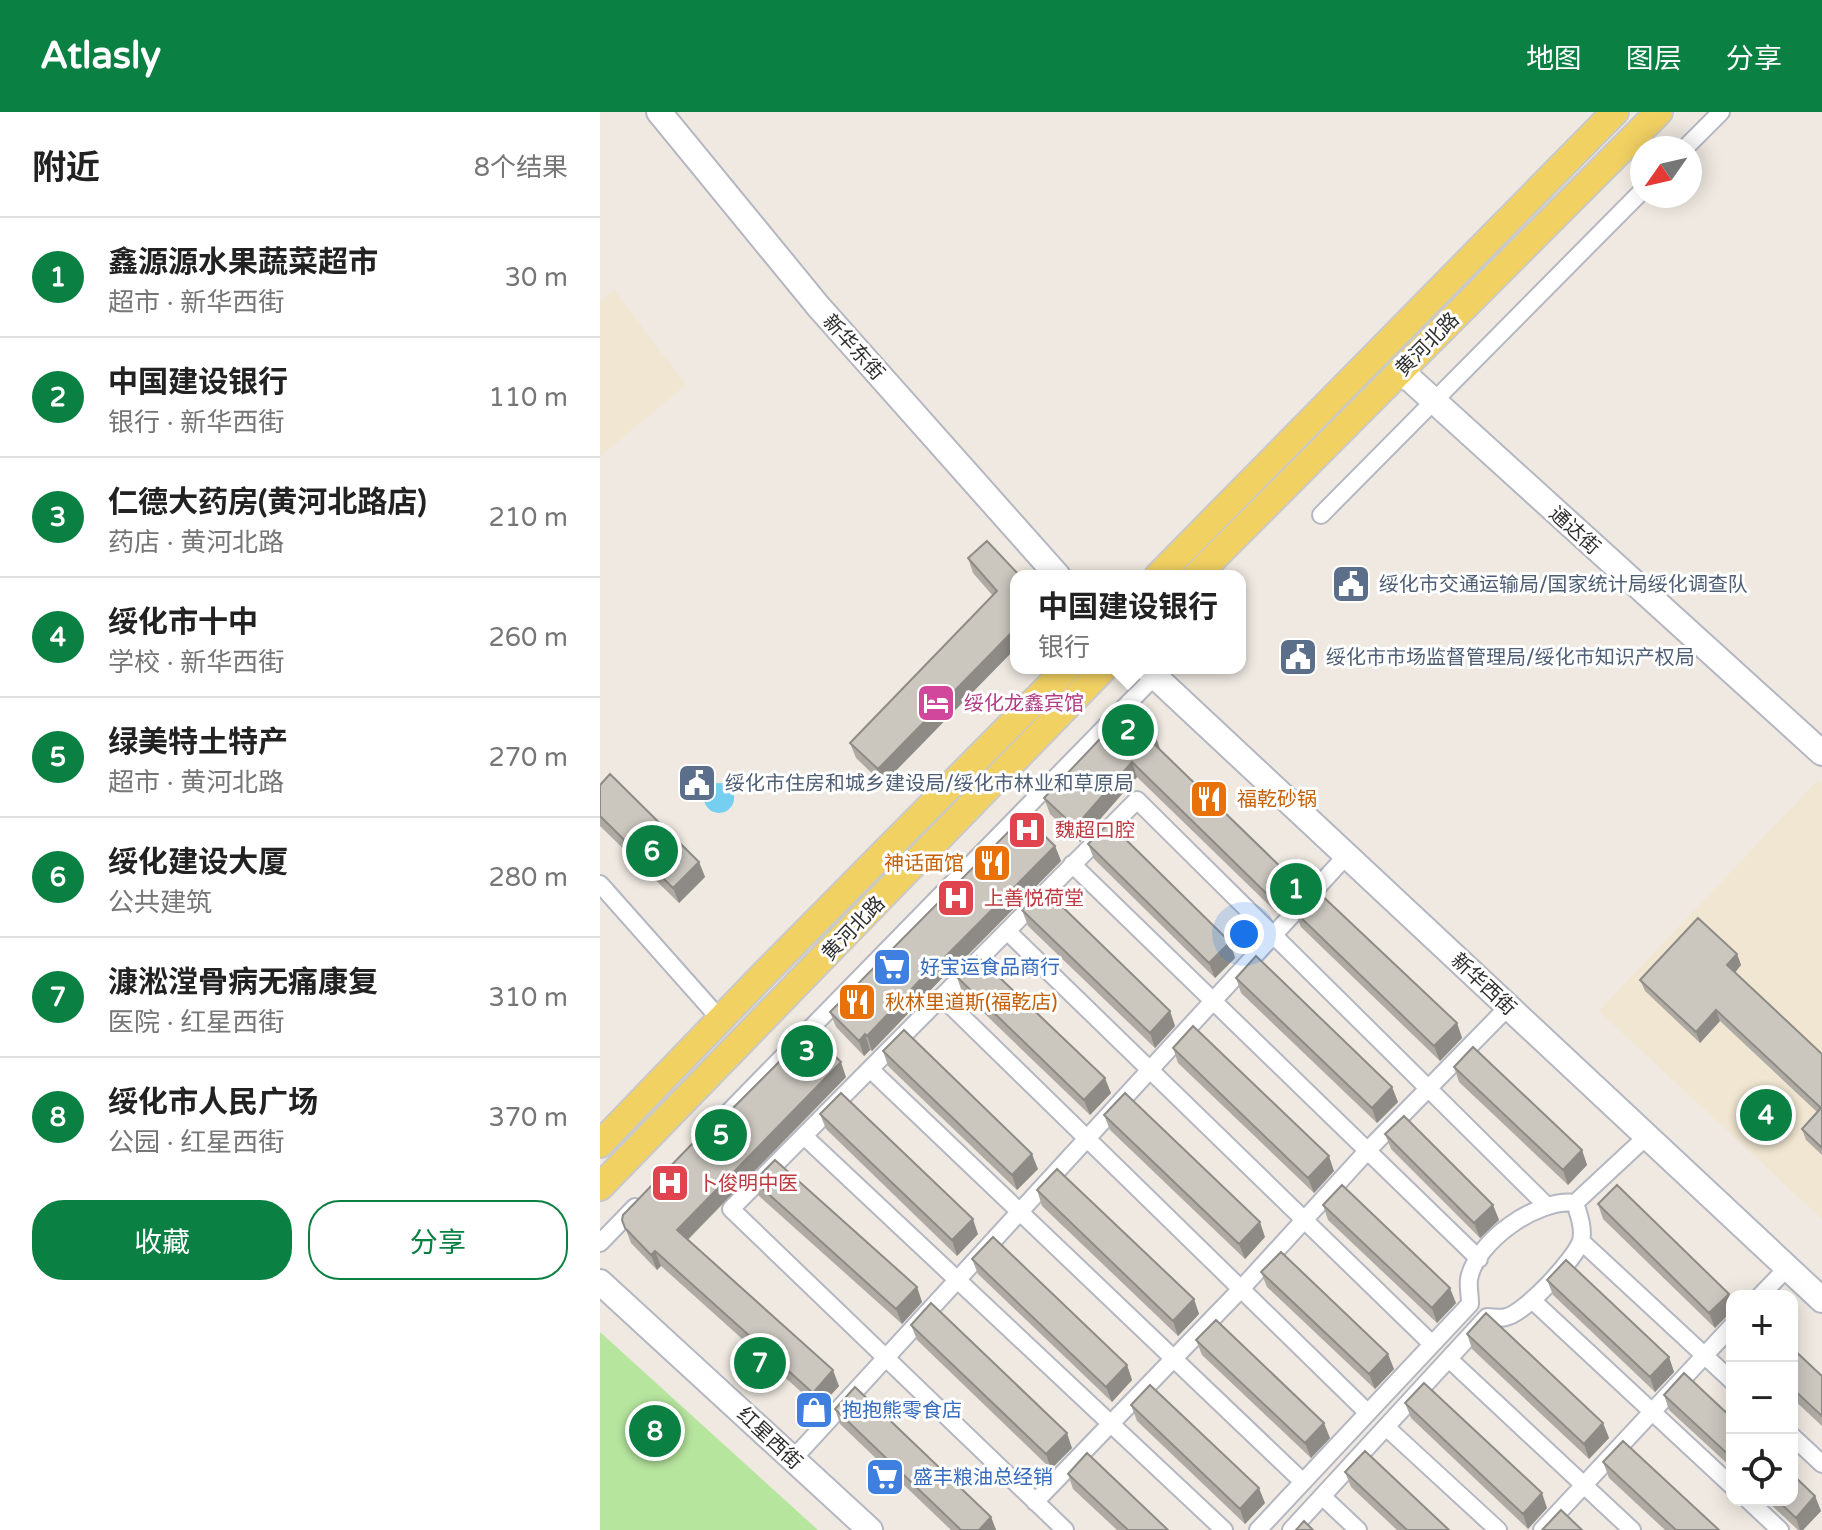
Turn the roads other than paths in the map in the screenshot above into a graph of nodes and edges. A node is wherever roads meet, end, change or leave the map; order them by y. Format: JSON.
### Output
{"nodes":[{"id":1,"x":659,"y":112,"type":"edge"},
{"id":2,"x":1615,"y":112,"type":"edge"},
{"id":3,"x":1659,"y":112,"type":"edge"},
{"id":4,"x":1721,"y":112,"type":"edge"},
{"id":5,"x":1697,"y":136,"type":"edge"},
{"id":6,"x":1630,"y":203,"type":"edge"},
{"id":7,"x":1400,"y":370,"type":"junction"},
{"id":8,"x":1432,"y":400,"type":"junction"},
{"id":9,"x":1321,"y":515,"type":"dead end"},
{"id":10,"x":1053,"y":570,"type":"edge"},
{"id":11,"x":1164,"y":570,"type":"edge"},
{"id":12,"x":1202,"y":570,"type":"edge"},
{"id":13,"x":1061,"y":674,"type":"edge"},
{"id":14,"x":1098,"y":674,"type":"edge"},
{"id":15,"x":1148,"y":674,"type":"edge"},
{"id":16,"x":1152,"y":674,"type":"edge"},
{"id":17,"x":1822,"y":753,"type":"edge"},
{"id":18,"x":1346,"y":856,"type":"junction"},
{"id":19,"x":1072,"y":864,"type":"junction"},
{"id":20,"x":600,"y":884,"type":"edge"},
{"id":21,"x":1007,"y":931,"type":"junction"},
{"id":22,"x":1273,"y":935,"type":"junction"},
{"id":23,"x":942,"y":997,"type":"junction"},
{"id":24,"x":1214,"y":1000,"type":"junction"},
{"id":25,"x":1508,"y":1007,"type":"junction"},
{"id":26,"x":720,"y":1019,"type":"junction"},
{"id":27,"x":870,"y":1069,"type":"junction"},
{"id":28,"x":1150,"y":1070,"type":"junction"},
{"id":29,"x":1428,"y":1088,"type":"junction"},
{"id":30,"x":804,"y":1136,"type":"junction"},
{"id":31,"x":1646,"y":1137,"type":"junction"},
{"id":32,"x":1087,"y":1138,"type":"junction"},
{"id":33,"x":699,"y":1142,"type":"edge"},
{"id":34,"x":600,"y":1144,"type":"edge"},
{"id":35,"x":1369,"y":1149,"type":"junction"},
{"id":36,"x":600,"y":1187,"type":"edge"},
{"id":37,"x":644,"y":1198,"type":"edge"},
{"id":38,"x":1575,"y":1203,"type":"junction"},
{"id":39,"x":1547,"y":1206,"type":"junction"},
{"id":40,"x":1020,"y":1211,"type":"junction"},
{"id":41,"x":1304,"y":1219,"type":"junction"},
{"id":42,"x":1581,"y":1241,"type":"junction"},
{"id":43,"x":600,"y":1243,"type":"edge"},
{"id":44,"x":1479,"y":1259,"type":"junction"},
{"id":45,"x":1787,"y":1268,"type":"junction"},
{"id":46,"x":957,"y":1279,"type":"junction"},
{"id":47,"x":600,"y":1282,"type":"edge"},
{"id":48,"x":1241,"y":1289,"type":"junction"},
{"id":49,"x":1766,"y":1290,"type":"edge"},
{"id":50,"x":1532,"y":1300,"type":"junction"},
{"id":51,"x":1822,"y":1300,"type":"edge"},
{"id":52,"x":1726,"y":1333,"type":"edge"},
{"id":53,"x":1432,"y":1344,"type":"junction"},
{"id":54,"x":1705,"y":1356,"type":"junction"},
{"id":55,"x":885,"y":1357,"type":"junction"},
{"id":56,"x":1174,"y":1357,"type":"junction"},
{"id":57,"x":1449,"y":1359,"type":"junction"},
{"id":58,"x":1726,"y":1375,"type":"edge"},
{"id":59,"x":1653,"y":1412,"type":"junction"},
{"id":60,"x":1368,"y":1413,"type":"junction"},
{"id":61,"x":1111,"y":1423,"type":"junction"},
{"id":62,"x":1386,"y":1427,"type":"junction"},
{"id":63,"x":1798,"y":1442,"type":"edge"},
{"id":64,"x":793,"y":1459,"type":"junction"},
{"id":65,"x":1822,"y":1464,"type":"edge"},
{"id":66,"x":1726,"y":1480,"type":"edge"},
{"id":67,"x":1303,"y":1482,"type":"junction"},
{"id":68,"x":1584,"y":1486,"type":"junction"},
{"id":69,"x":1322,"y":1496,"type":"junction"},
{"id":70,"x":1035,"y":1502,"type":"junction"},
{"id":71,"x":1754,"y":1506,"type":"edge"},
{"id":72,"x":870,"y":1530,"type":"edge"},
{"id":73,"x":1065,"y":1530,"type":"edge"},
{"id":74,"x":1224,"y":1530,"type":"edge"},
{"id":75,"x":1258,"y":1530,"type":"edge"},
{"id":76,"x":1291,"y":1530,"type":"edge"},
{"id":77,"x":1358,"y":1530,"type":"edge"},
{"id":78,"x":1498,"y":1530,"type":"edge"},
{"id":79,"x":1542,"y":1530,"type":"edge"},
{"id":80,"x":1632,"y":1530,"type":"edge"},
{"id":81,"x":1780,"y":1530,"type":"edge"}],
"edges":[{"from":1,"to":10,"type":"main road","name":"新华东街"},
{"from":2,"to":11,"type":"main road","name":"黄河北路"},
{"from":3,"to":7,"type":"main road","name":"黄河北路"},
{"from":4,"to":5,"type":"street"},
{"from":6,"to":8,"type":"street"},
{"from":7,"to":8,"type":"main road","name":"通达街"},
{"from":7,"to":12,"type":"main road","name":"黄河北路"},
{"from":8,"to":9,"type":"street"},
{"from":8,"to":17,"type":"main road","name":"通达街"},
{"from":13,"to":26,"type":"main road","name":"黄河北路"},
{"from":14,"to":36,"type":"main road","name":"黄河北路"},
{"from":15,"to":33,"type":"street"},
{"from":16,"to":18,"type":"main road","name":"新华西街"},
{"from":18,"to":22,"type":"street"},
{"from":18,"to":25,"type":"main road","name":"新华西街"},
{"from":19,"to":21,"type":"street"},
{"from":19,"to":22,"type":"street"},
{"from":19,"to":24,"type":"street"},
{"from":20,"to":26,"type":"street"},
{"from":21,"to":23,"type":"street"},
{"from":21,"to":28,"type":"street"},
{"from":22,"to":24,"type":"street"},
{"from":22,"to":29,"type":"street"},
{"from":23,"to":27,"type":"street"},
{"from":23,"to":32,"type":"street"},
{"from":24,"to":28,"type":"street"},
{"from":24,"to":35,"type":"street"},
{"from":25,"to":29,"type":"street"},
{"from":25,"to":31,"type":"main road","name":"新华西街"},
{"from":26,"to":34,"type":"main road","name":"黄河北路"},
{"from":27,"to":30,"type":"street"},
{"from":27,"to":40,"type":"street"},
{"from":28,"to":32,"type":"street"},
{"from":28,"to":41,"type":"street"},
{"from":29,"to":35,"type":"street"},
{"from":29,"to":39,"type":"street"},
{"from":30,"to":46,"type":"street"},
{"from":30,"to":55,"type":"street"},
{"from":31,"to":38,"type":"street"},
{"from":31,"to":45,"type":"main road","name":"新华西街"},
{"from":32,"to":40,"type":"street"},
{"from":32,"to":48,"type":"street"},
{"from":35,"to":41,"type":"street"},
{"from":35,"to":44,"type":"street"},
{"from":37,"to":43,"type":"street"},
{"from":38,"to":39,"type":"street"},
{"from":38,"to":42,"type":"street"},
{"from":39,"to":44,"type":"street"},
{"from":40,"to":46,"type":"street"},
{"from":40,"to":56,"type":"street"},
{"from":41,"to":48,"type":"street"},
{"from":41,"to":53,"type":"street"},
{"from":42,"to":50,"type":"street"},
{"from":42,"to":54,"type":"street"},
{"from":44,"to":53,"type":"street"},
{"from":45,"to":49,"type":"street"},
{"from":45,"to":51,"type":"main road","name":"新华西街"},
{"from":46,"to":55,"type":"street"},
{"from":46,"to":61,"type":"street"},
{"from":47,"to":64,"type":"main road","name":"红星西街"},
{"from":48,"to":56,"type":"street"},
{"from":48,"to":60,"type":"street"},
{"from":50,"to":57,"type":"street"},
{"from":50,"to":59,"type":"street"},
{"from":52,"to":54,"type":"street"},
{"from":53,"to":60,"type":"street"},
{"from":54,"to":58,"type":"street"},
{"from":54,"to":59,"type":"street"},
{"from":55,"to":64,"type":"street"},
{"from":55,"to":70,"type":"street"},
{"from":56,"to":61,"type":"street"},
{"from":56,"to":67,"type":"street"},
{"from":57,"to":62,"type":"street"},
{"from":57,"to":68,"type":"street"},
{"from":59,"to":66,"type":"street"},
{"from":59,"to":68,"type":"street"},
{"from":60,"to":67,"type":"street"},
{"from":61,"to":70,"type":"street"},
{"from":61,"to":74,"type":"street"},
{"from":62,"to":69,"type":"street"},
{"from":62,"to":78,"type":"street"},
{"from":63,"to":65,"type":"street"},
{"from":64,"to":72,"type":"main road","name":"红星西街"},
{"from":67,"to":75,"type":"street"},
{"from":68,"to":79,"type":"street"},
{"from":68,"to":80,"type":"street"},
{"from":69,"to":76,"type":"street"},
{"from":69,"to":77,"type":"street"},
{"from":70,"to":73,"type":"street"},
{"from":71,"to":81,"type":"street"}]}
